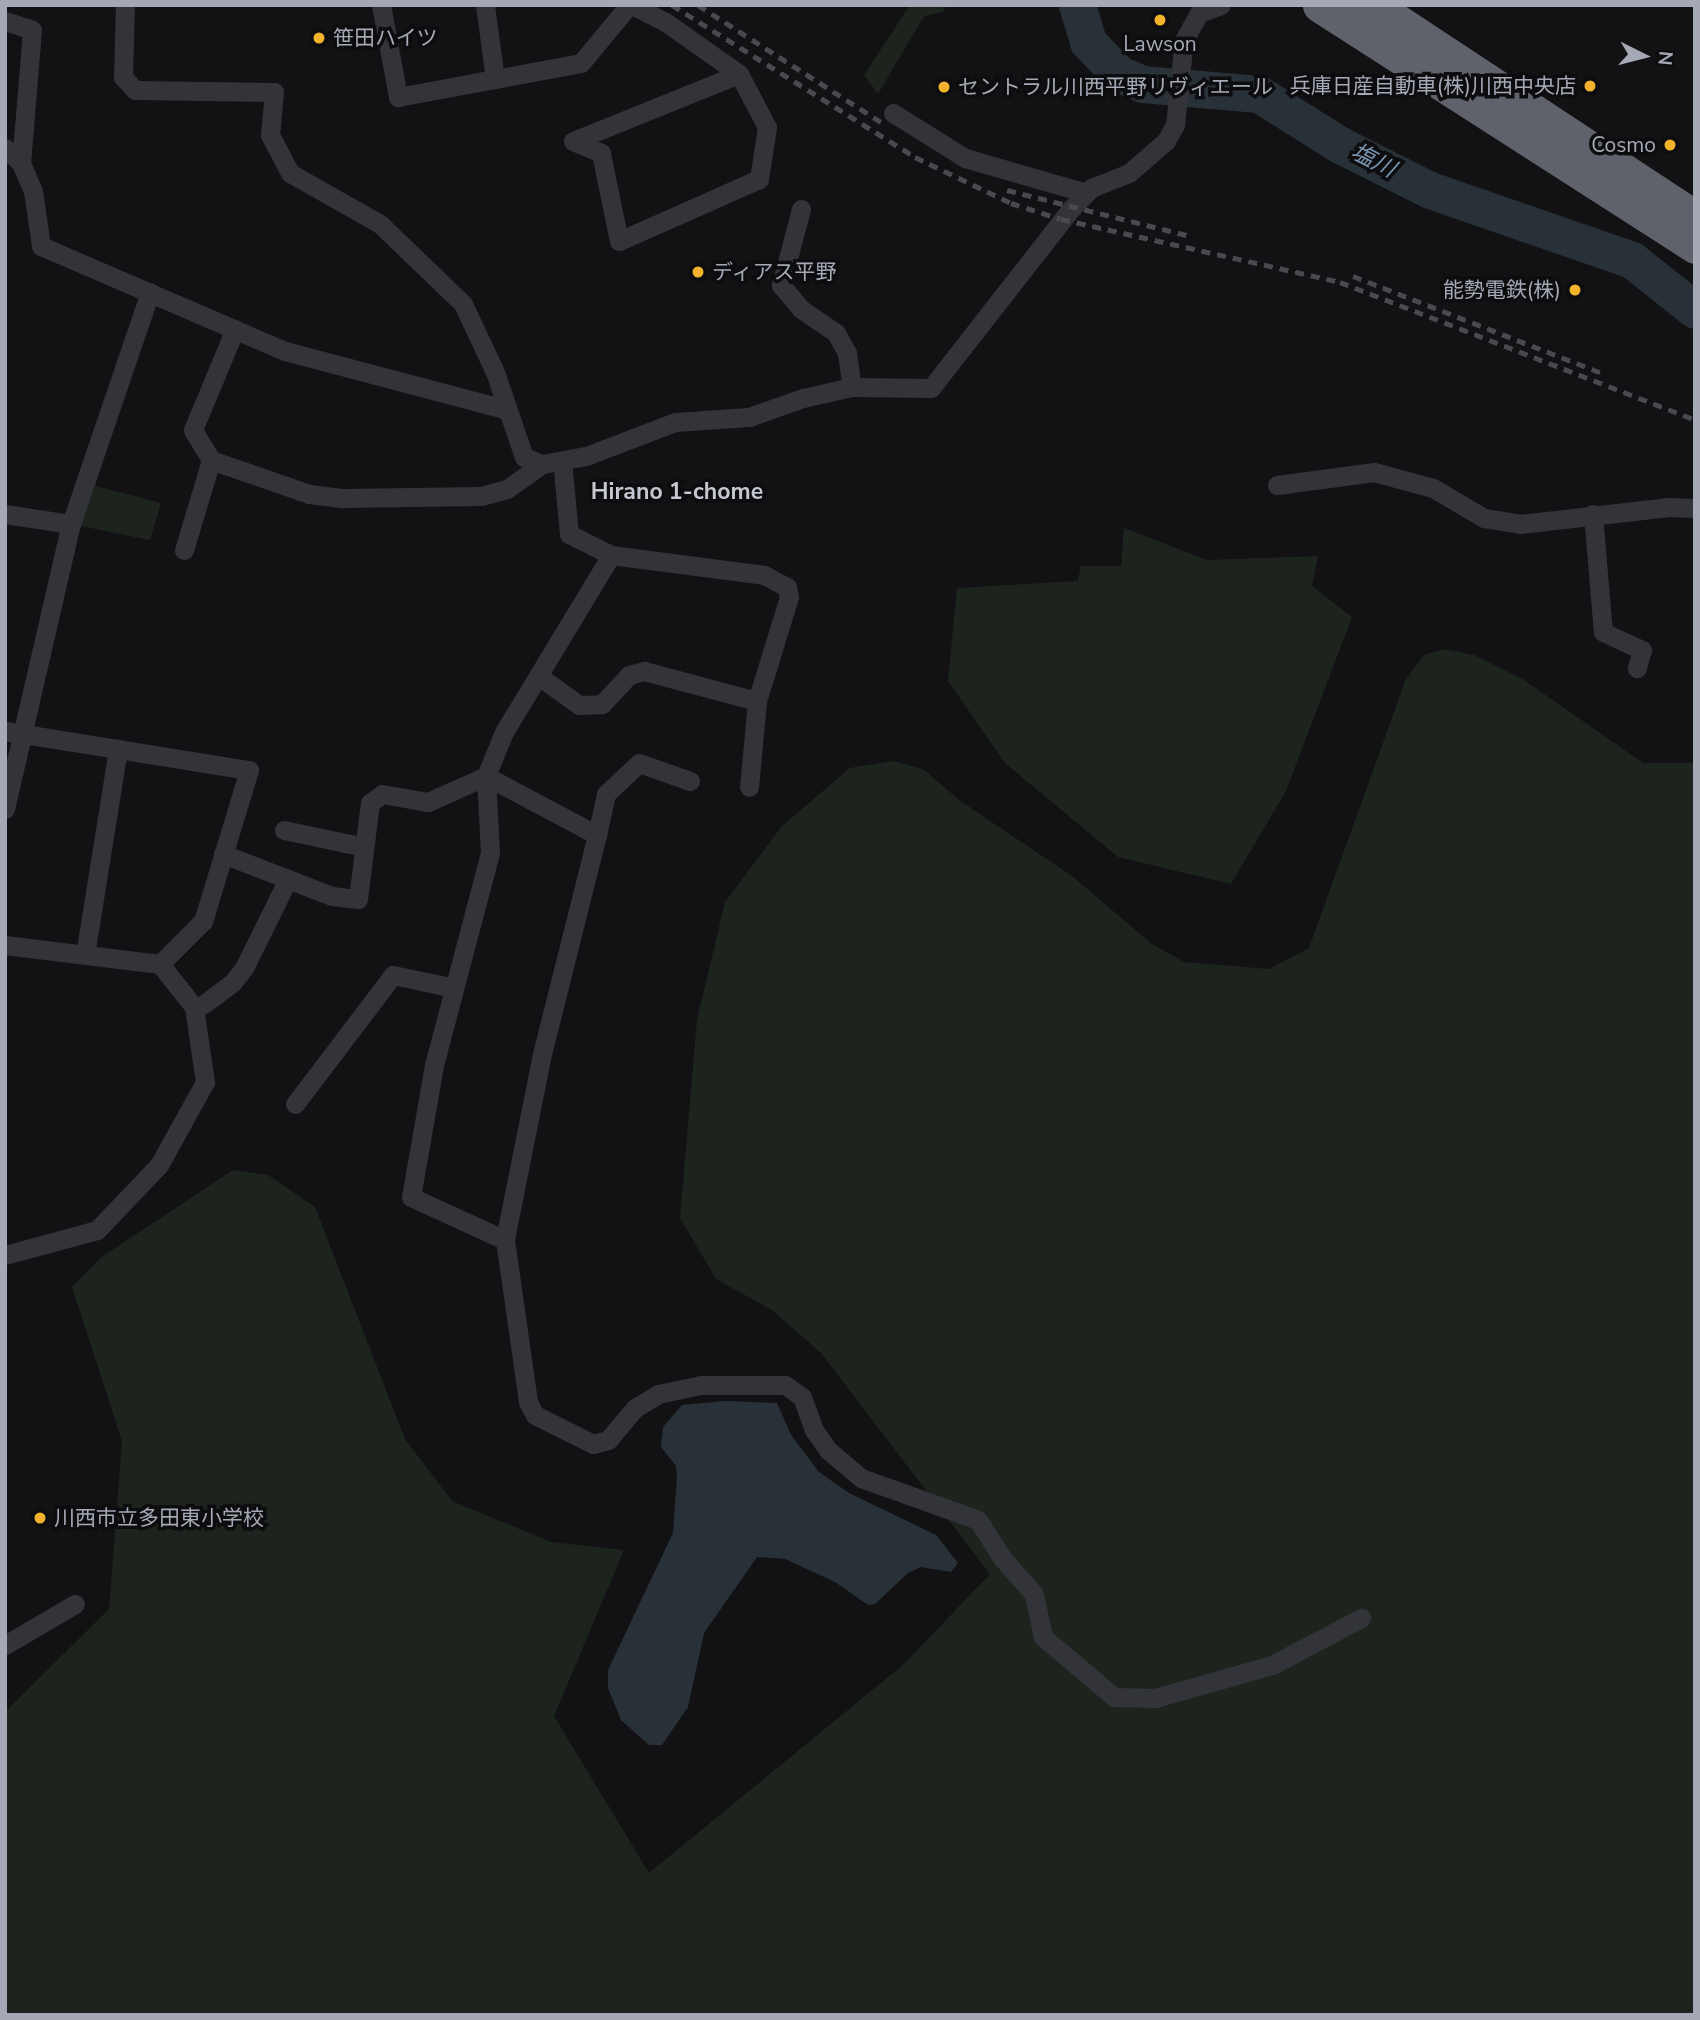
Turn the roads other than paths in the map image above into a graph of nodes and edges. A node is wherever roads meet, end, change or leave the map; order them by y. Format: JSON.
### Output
{"nodes":[{"id":1,"x":125,"y":5,"type":"edge"},
{"id":2,"x":381,"y":5,"type":"edge"},
{"id":3,"x":485,"y":5,"type":"edge"},
{"id":4,"x":631,"y":5,"type":"edge"},
{"id":5,"x":1220,"y":5,"type":"edge"},
{"id":6,"x":1320,"y":5,"type":"edge"},
{"id":7,"x":1371,"y":5,"type":"edge"},
{"id":8,"x":5,"y":21,"type":"edge"},
{"id":9,"x":739,"y":74,"type":"junction"},
{"id":10,"x":495,"y":79,"type":"junction"},
{"id":11,"x":893,"y":113,"type":"dead end"},
{"id":12,"x":5,"y":148,"type":"edge"},
{"id":13,"x":21,"y":163,"type":"junction"},
{"id":14,"x":1086,"y":193,"type":"junction"},
{"id":15,"x":801,"y":209,"type":"dead end"},
{"id":16,"x":1695,"y":218,"type":"edge"},
{"id":17,"x":1695,"y":246,"type":"edge"},
{"id":18,"x":150,"y":292,"type":"junction"},
{"id":19,"x":236,"y":330,"type":"junction"},
{"id":20,"x":852,"y":387,"type":"junction"},
{"id":21,"x":505,"y":409,"type":"junction"},
{"id":22,"x":211,"y":460,"type":"junction"},
{"id":23,"x":562,"y":460,"type":"junction"},
{"id":24,"x":542,"y":464,"type":"junction"},
{"id":25,"x":1277,"y":485,"type":"dead end"},
{"id":26,"x":1695,"y":509,"type":"edge"},
{"id":27,"x":5,"y":514,"type":"edge"},
{"id":28,"x":1593,"y":514,"type":"junction"},
{"id":29,"x":71,"y":524,"type":"junction"},
{"id":30,"x":184,"y":551,"type":"dead end"},
{"id":31,"x":611,"y":555,"type":"junction"},
{"id":32,"x":1637,"y":668,"type":"dead end"},
{"id":33,"x":540,"y":677,"type":"junction"},
{"id":34,"x":757,"y":701,"type":"junction"},
{"id":35,"x":12,"y":732,"type":"edge"},
{"id":36,"x":118,"y":749,"type":"junction"},
{"id":37,"x":485,"y":776,"type":"junction"},
{"id":38,"x":690,"y":781,"type":"dead end"},
{"id":39,"x":749,"y":787,"type":"dead end"},
{"id":40,"x":5,"y":809,"type":"edge"},
{"id":41,"x":284,"y":830,"type":"dead end"},
{"id":42,"x":597,"y":835,"type":"junction"},
{"id":43,"x":364,"y":847,"type":"junction"},
{"id":44,"x":223,"y":854,"type":"junction"},
{"id":45,"x":288,"y":879,"type":"junction"},
{"id":46,"x":5,"y":945,"type":"edge"},
{"id":47,"x":85,"y":955,"type":"junction"},
{"id":48,"x":160,"y":964,"type":"junction"},
{"id":49,"x":454,"y":988,"type":"junction"},
{"id":50,"x":204,"y":1004,"type":"dead end"},
{"id":51,"x":295,"y":1104,"type":"dead end"},
{"id":52,"x":505,"y":1240,"type":"junction"},
{"id":53,"x":5,"y":1255,"type":"edge"},
{"id":54,"x":75,"y":1604,"type":"dead end"},
{"id":55,"x":1360,"y":1618,"type":"dead end"},
{"id":56,"x":5,"y":1645,"type":"edge"}],
"edges":[{"from":1,"to":21,"type":"street"},
{"from":2,"to":10,"type":"street"},
{"from":3,"to":10,"type":"street"},
{"from":4,"to":9,"type":"street"},
{"from":4,"to":10,"type":"street"},
{"from":5,"to":14,"type":"street"},
{"from":6,"to":17,"type":"highway"},
{"from":7,"to":16,"type":"highway"},
{"from":8,"to":13,"type":"street"},
{"from":9,"to":9,"type":"street"},
{"from":11,"to":14,"type":"street"},
{"from":12,"to":13,"type":"street"},
{"from":13,"to":18,"type":"street"},
{"from":14,"to":20,"type":"street"},
{"from":15,"to":20,"type":"street"},
{"from":18,"to":19,"type":"street"},
{"from":18,"to":29,"type":"street"},
{"from":19,"to":21,"type":"street"},
{"from":19,"to":22,"type":"street"},
{"from":20,"to":23,"type":"street"},
{"from":21,"to":24,"type":"street"},
{"from":22,"to":24,"type":"street"},
{"from":22,"to":30,"type":"street"},
{"from":23,"to":24,"type":"street"},
{"from":23,"to":31,"type":"street"},
{"from":25,"to":28,"type":"street"},
{"from":26,"to":28,"type":"street"},
{"from":27,"to":29,"type":"street"},
{"from":28,"to":32,"type":"street"},
{"from":29,"to":35,"type":"street"},
{"from":31,"to":33,"type":"street"},
{"from":31,"to":34,"type":"street"},
{"from":33,"to":34,"type":"street"},
{"from":33,"to":37,"type":"street"},
{"from":34,"to":39,"type":"street"},
{"from":35,"to":36,"type":"street"},
{"from":35,"to":40,"type":"street"},
{"from":36,"to":44,"type":"street"},
{"from":36,"to":47,"type":"street"},
{"from":37,"to":42,"type":"street"},
{"from":37,"to":43,"type":"street"},
{"from":37,"to":49,"type":"street"},
{"from":38,"to":42,"type":"street"},
{"from":41,"to":43,"type":"street"},
{"from":42,"to":52,"type":"street"},
{"from":43,"to":45,"type":"street"},
{"from":44,"to":45,"type":"street"},
{"from":44,"to":48,"type":"street"},
{"from":45,"to":50,"type":"street"},
{"from":46,"to":47,"type":"street"},
{"from":47,"to":48,"type":"street"},
{"from":48,"to":53,"type":"street"},
{"from":49,"to":51,"type":"street"},
{"from":49,"to":52,"type":"street"},
{"from":52,"to":55,"type":"street"},
{"from":54,"to":56,"type":"street"}]}
